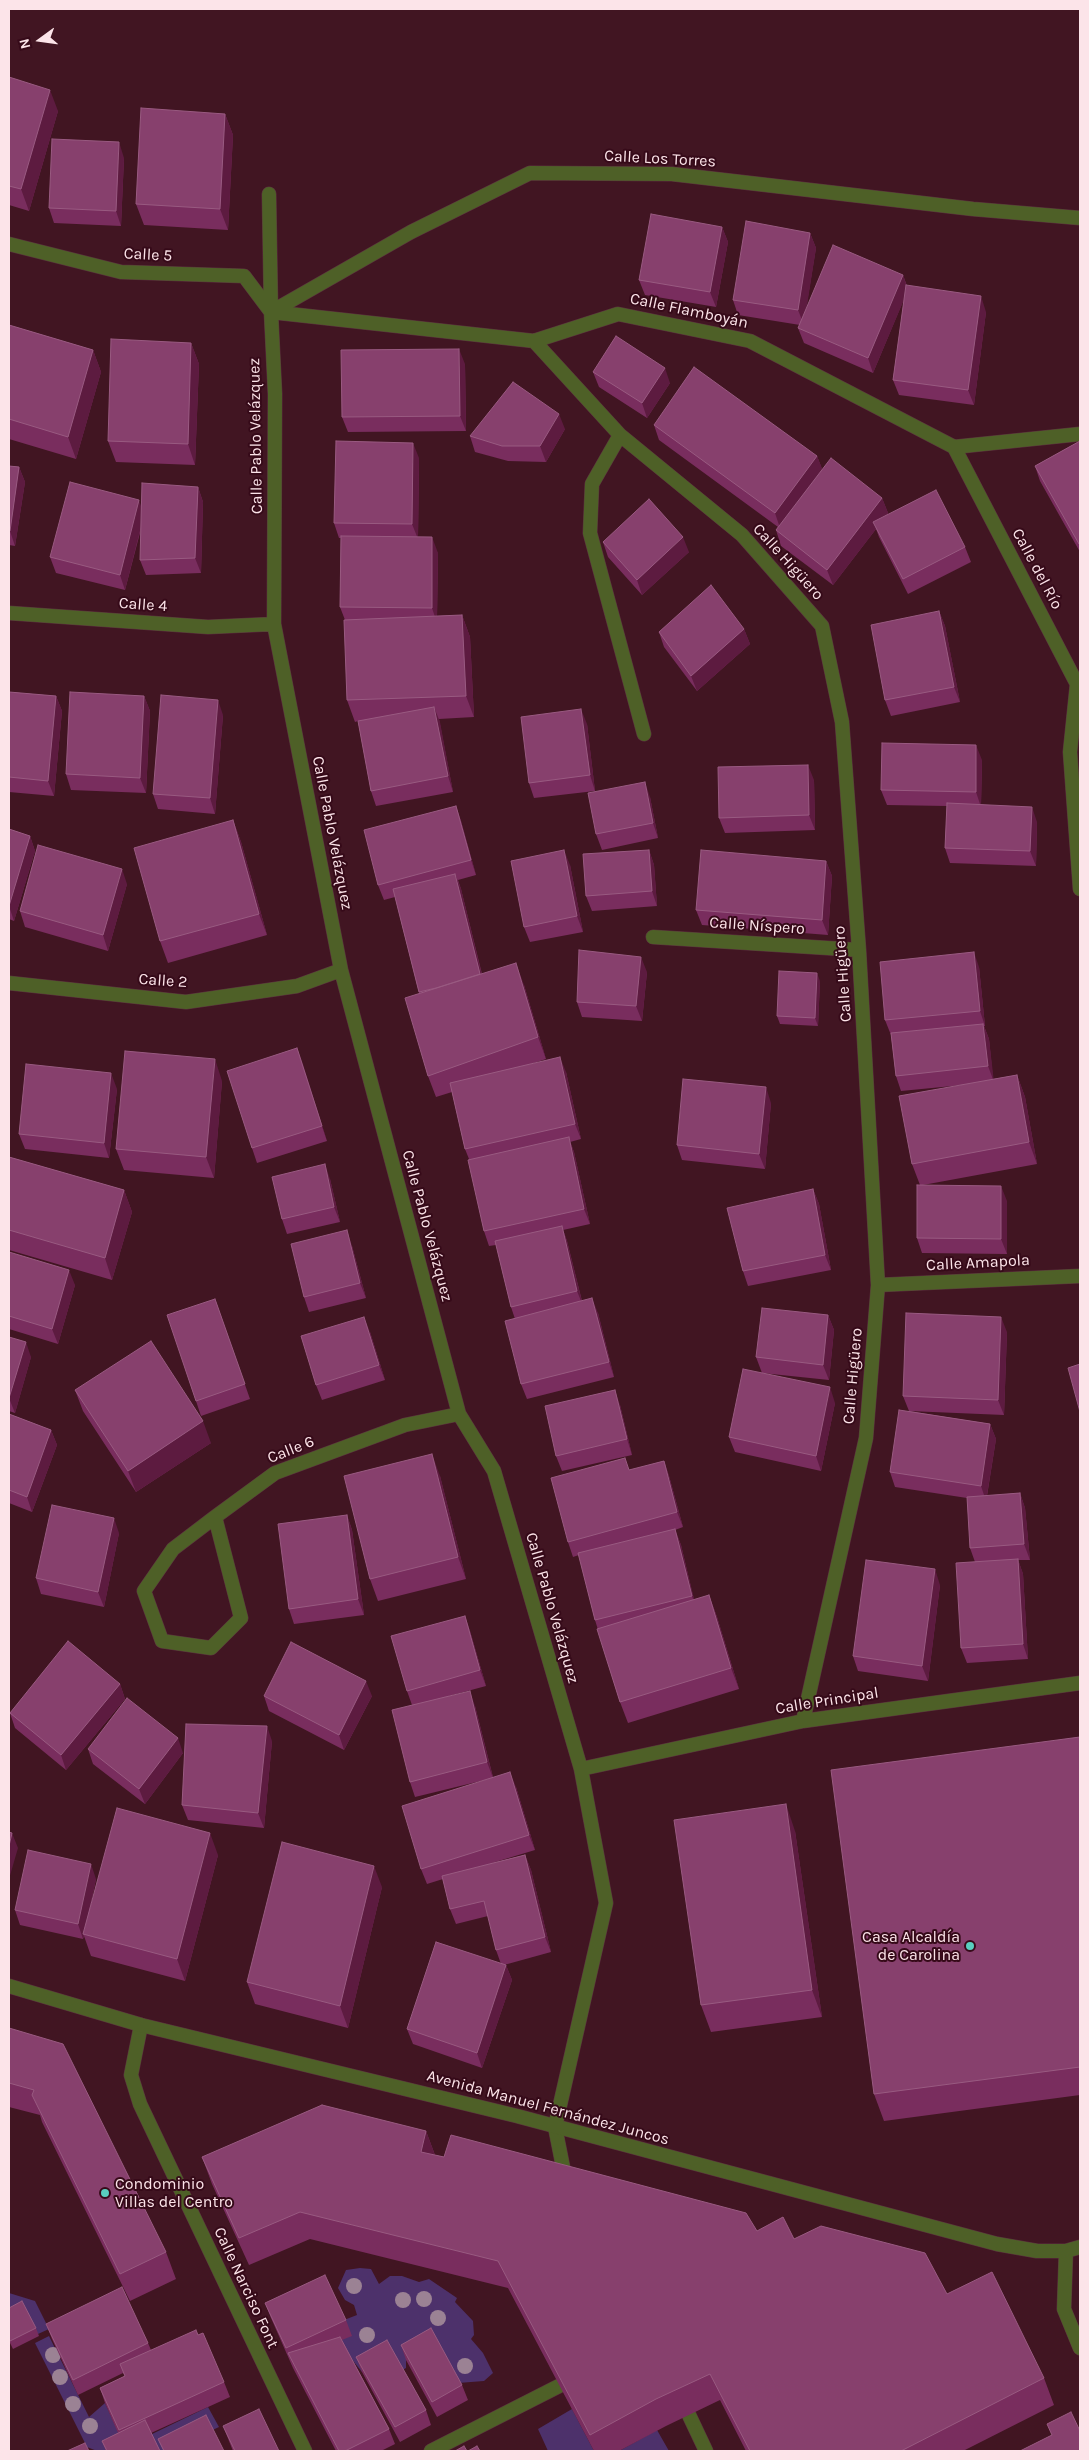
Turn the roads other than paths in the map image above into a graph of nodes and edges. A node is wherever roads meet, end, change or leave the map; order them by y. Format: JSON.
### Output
{"nodes":[{"id":1,"x":269,"y":194,"type":"dead end"},
{"id":2,"x":1080,"y":218,"type":"edge"},
{"id":3,"x":9,"y":244,"type":"edge"},
{"id":4,"x":271,"y":312,"type":"junction"},
{"id":5,"x":534,"y":341,"type":"junction"},
{"id":6,"x":1080,"y":434,"type":"edge"},
{"id":7,"x":620,"y":435,"type":"junction"},
{"id":8,"x":954,"y":447,"type":"junction"},
{"id":9,"x":9,"y":612,"type":"edge"},
{"id":10,"x":274,"y":624,"type":"junction"},
{"id":11,"x":644,"y":734,"type":"dead end"},
{"id":12,"x":1080,"y":889,"type":"edge"},
{"id":13,"x":653,"y":937,"type":"dead end"},
{"id":14,"x":860,"y":950,"type":"junction"},
{"id":15,"x":341,"y":970,"type":"junction"},
{"id":16,"x":9,"y":982,"type":"edge"},
{"id":17,"x":1080,"y":1276,"type":"edge"},
{"id":18,"x":878,"y":1285,"type":"junction"},
{"id":19,"x":460,"y":1414,"type":"junction"},
{"id":20,"x":215,"y":1517,"type":"junction"},
{"id":21,"x":1080,"y":1683,"type":"edge"},
{"id":22,"x":802,"y":1721,"type":"junction"},
{"id":23,"x":581,"y":1769,"type":"junction"},
{"id":24,"x":9,"y":1986,"type":"edge"},
{"id":25,"x":141,"y":2025,"type":"junction"},
{"id":26,"x":555,"y":2127,"type":"junction"},
{"id":27,"x":570,"y":2189,"type":"edge"},
{"id":28,"x":1080,"y":2247,"type":"edge"},
{"id":29,"x":1066,"y":2251,"type":"junction"},
{"id":30,"x":1080,"y":2348,"type":"edge"},
{"id":31,"x":559,"y":2386,"type":"edge"},
{"id":32,"x":689,"y":2415,"type":"edge"},
{"id":33,"x":305,"y":2451,"type":"edge"},
{"id":34,"x":431,"y":2451,"type":"edge"},
{"id":35,"x":706,"y":2451,"type":"edge"}],
"edges":[{"from":1,"to":4,"type":"street","name":"Calle Pablo Velázquez"},
{"from":2,"to":4,"type":"street","name":"Calle Los Torres"},
{"from":3,"to":4,"type":"street","name":"Calle 5"},
{"from":4,"to":5,"type":"street","name":"Calle Flamboyán"},
{"from":4,"to":10,"type":"street","name":"Calle Pablo Velázquez"},
{"from":5,"to":7,"type":"street","name":"Calle Higüero"},
{"from":5,"to":8,"type":"street","name":"Calle Flamboyán"},
{"from":6,"to":8,"type":"street"},
{"from":7,"to":11,"type":"street"},
{"from":7,"to":14,"type":"street","name":"Calle Higüero"},
{"from":8,"to":12,"type":"street","name":"Calle del Río"},
{"from":9,"to":10,"type":"street","name":"Calle 4"},
{"from":10,"to":15,"type":"street","name":"Calle Pablo Velázquez"},
{"from":13,"to":14,"type":"street","name":"Calle Níspero"},
{"from":14,"to":18,"type":"street","name":"Calle Higüero"},
{"from":15,"to":16,"type":"street","name":"Calle 2"},
{"from":15,"to":19,"type":"street","name":"Calle Pablo Velázquez"},
{"from":17,"to":18,"type":"street","name":"Calle Amapola"},
{"from":18,"to":22,"type":"street","name":"Calle Higüero"},
{"from":19,"to":20,"type":"street","name":"Calle 6"},
{"from":19,"to":23,"type":"street","name":"Calle Pablo Velázquez"},
{"from":20,"to":20,"type":"street","name":"Calle 6"},
{"from":21,"to":22,"type":"street","name":"Calle Principal"},
{"from":22,"to":23,"type":"street","name":"Calle Principal"},
{"from":23,"to":26,"type":"street","name":"Calle Pablo Velázquez"},
{"from":24,"to":25,"type":"street","name":"Avenida Manuel Fernández Juncos"},
{"from":25,"to":26,"type":"street","name":"Avenida Manuel Fernández Juncos"},
{"from":25,"to":33,"type":"street","name":"Calle Narciso Font"},
{"from":26,"to":27,"type":"street"},
{"from":26,"to":29,"type":"street","name":"Avenida Manuel Fernández Juncos"},
{"from":28,"to":29,"type":"street","name":"Avenida Manuel Fernández Juncos"},
{"from":29,"to":30,"type":"street"},
{"from":31,"to":34,"type":"street"},
{"from":32,"to":35,"type":"street"}]}
